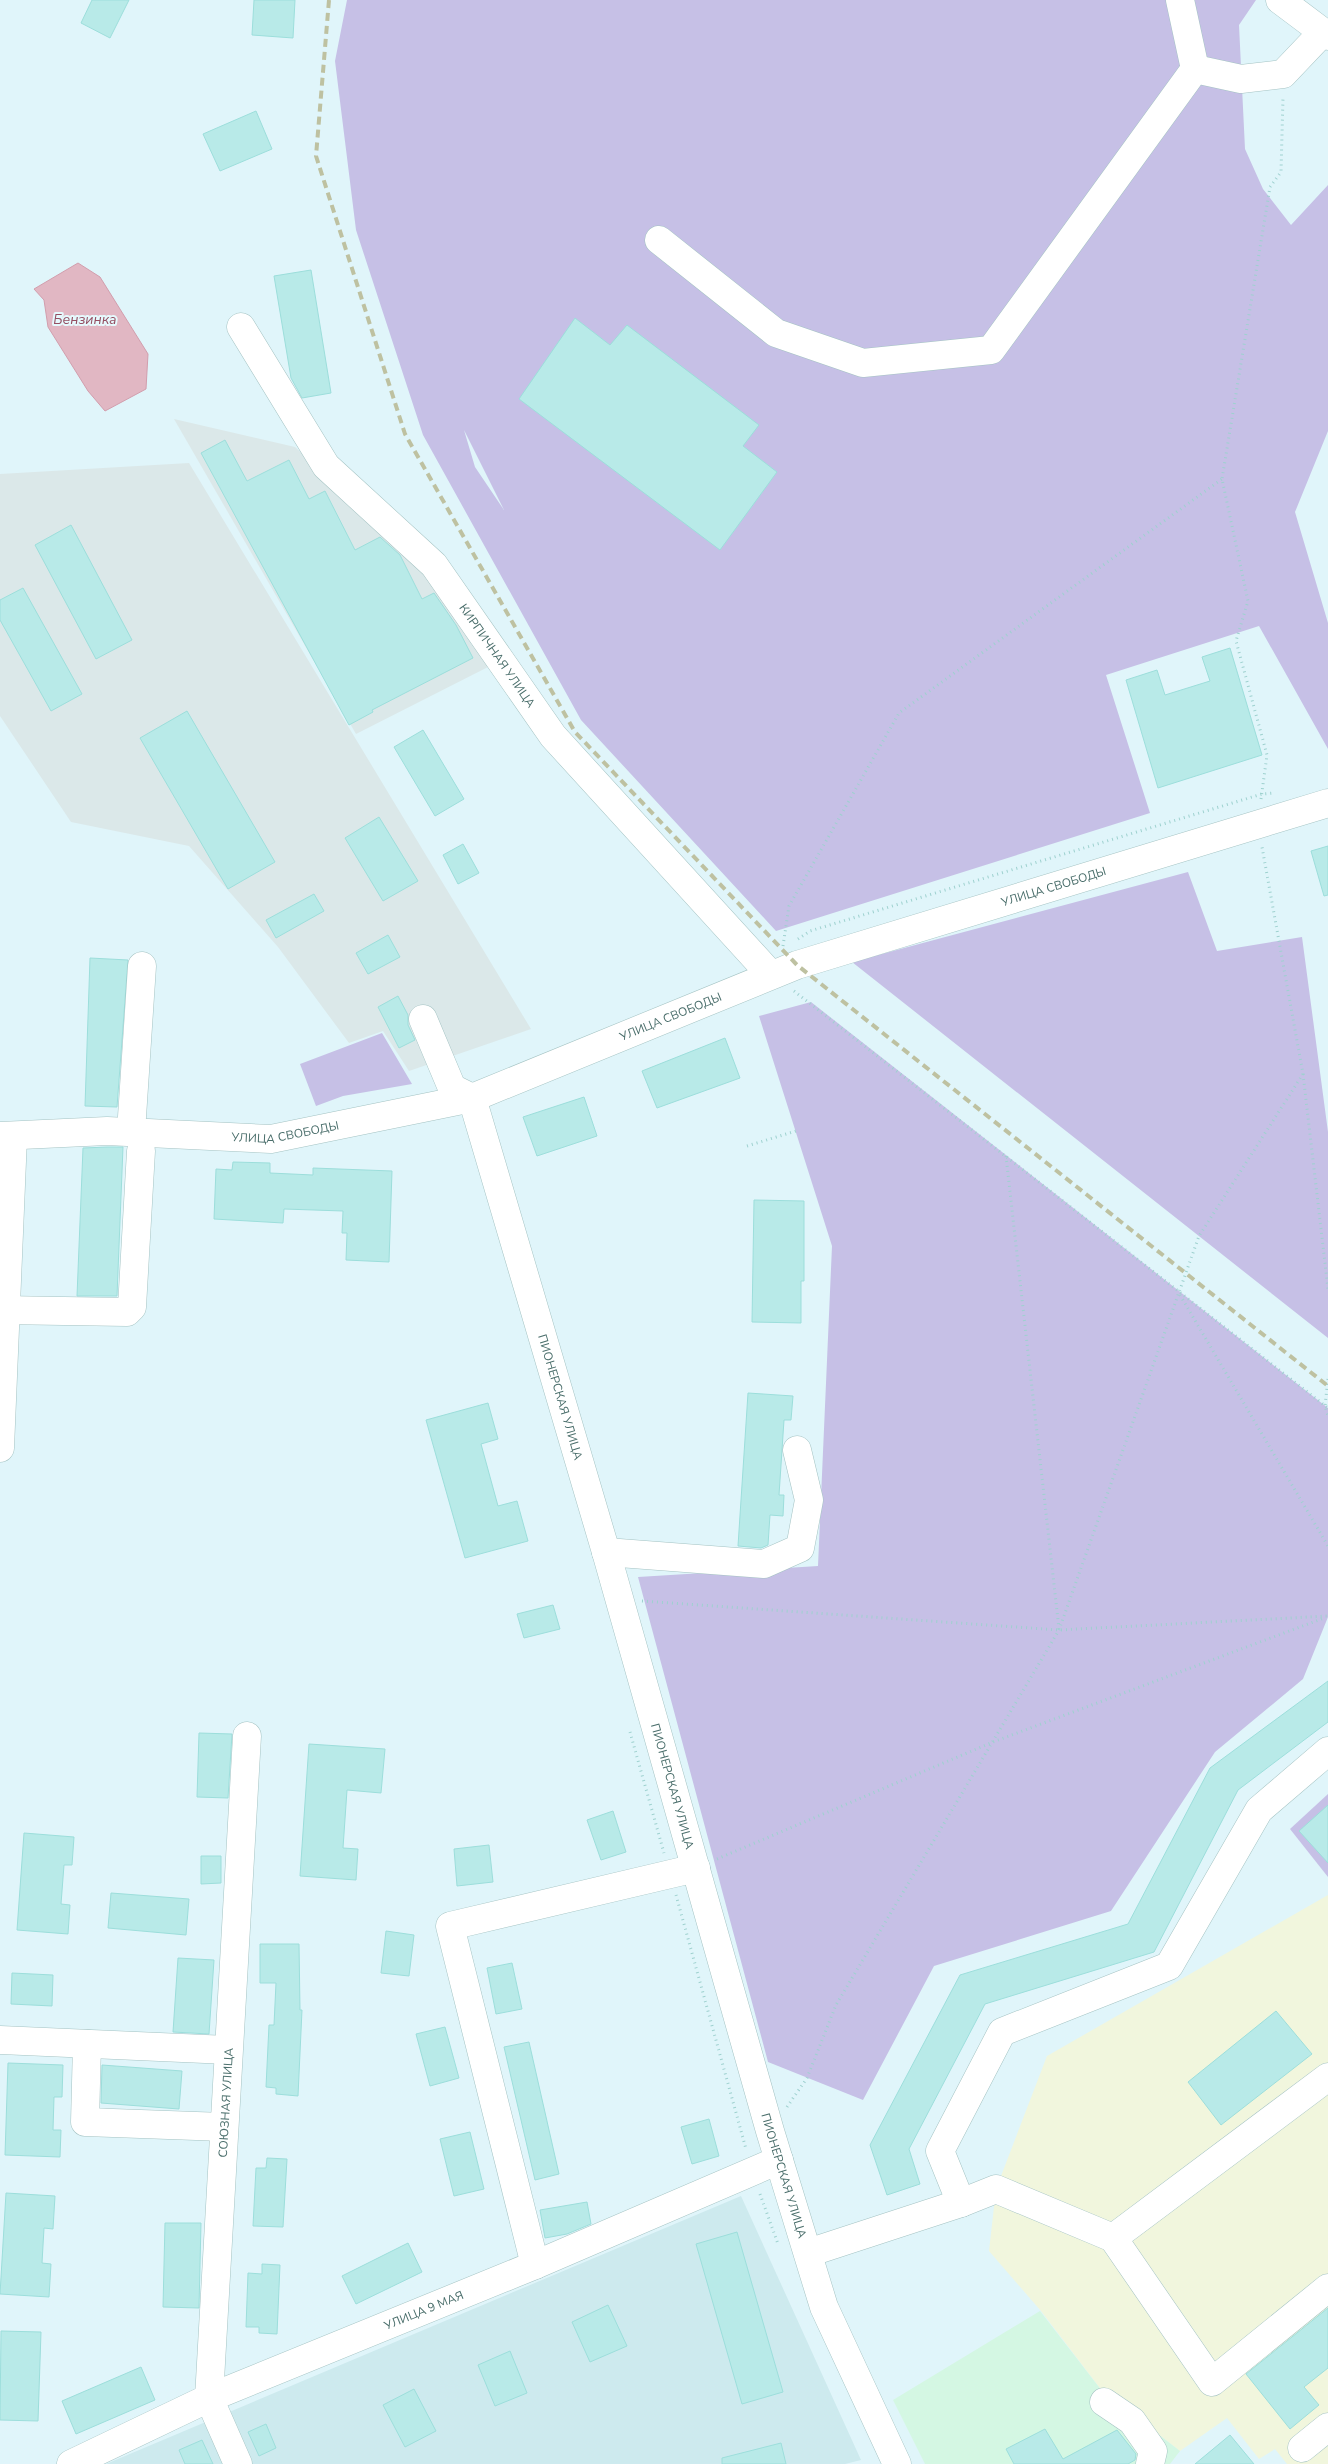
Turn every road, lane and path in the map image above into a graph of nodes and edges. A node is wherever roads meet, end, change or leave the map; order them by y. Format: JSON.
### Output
{"nodes":[{"id":1,"x":1180,"y":0,"type":"edge"},
{"id":2,"x":1298,"y":5,"type":"edge"},
{"id":3,"x":1325,"y":34,"type":"edge"},
{"id":4,"x":1194,"y":69,"type":"junction"},
{"id":5,"x":1284,"y":74,"type":"junction"},
{"id":6,"x":659,"y":240,"type":"dead end"},
{"id":7,"x":241,"y":327,"type":"dead end"},
{"id":8,"x":1222,"y":478,"type":"junction"},
{"id":9,"x":1279,"y":793,"type":"dead end"},
{"id":10,"x":1262,"y":794,"type":"junction"},
{"id":11,"x":1328,"y":803,"type":"edge"},
{"id":12,"x":1258,"y":825,"type":"junction"},
{"id":13,"x":796,"y":940,"type":"dead end"},
{"id":14,"x":790,"y":945,"type":"dead end"},
{"id":15,"x":142,"y":966,"type":"dead end"},
{"id":16,"x":771,"y":975,"type":"junction"},
{"id":17,"x":423,"y":1019,"type":"dead end"},
{"id":18,"x":1303,"y":1074,"type":"junction"},
{"id":19,"x":472,"y":1098,"type":"junction"},
{"id":20,"x":796,"y":1131,"type":"dead end"},
{"id":21,"x":6,"y":1137,"type":"edge"},
{"id":22,"x":136,"y":1142,"type":"junction"},
{"id":23,"x":748,"y":1146,"type":"dead end"},
{"id":24,"x":1006,"y":1155,"type":"junction"},
{"id":25,"x":1328,"y":1289,"type":"edge"},
{"id":26,"x":1178,"y":1292,"type":"junction"},
{"id":27,"x":3,"y":1310,"type":"edge"},
{"id":28,"x":1328,"y":1379,"type":"edge"},
{"id":29,"x":1326,"y":1407,"type":"edge"},
{"id":30,"x":1328,"y":1416,"type":"edge"},
{"id":31,"x":0,"y":1448,"type":"edge"},
{"id":32,"x":797,"y":1450,"type":"dead end"},
{"id":33,"x":1328,"y":1546,"type":"edge"},
{"id":34,"x":606,"y":1552,"type":"junction"},
{"id":35,"x":619,"y":1600,"type":"junction"},
{"id":36,"x":1328,"y":1616,"type":"edge"},
{"id":37,"x":1059,"y":1630,"type":"junction"},
{"id":38,"x":247,"y":1736,"type":"dead end"},
{"id":39,"x":992,"y":1742,"type":"junction"},
{"id":40,"x":1328,"y":1751,"type":"edge"},
{"id":41,"x":696,"y":1868,"type":"junction"},
{"id":42,"x":0,"y":2040,"type":"edge"},
{"id":43,"x":87,"y":2044,"type":"junction"},
{"id":44,"x":228,"y":2050,"type":"junction"},
{"id":45,"x":1328,"y":2077,"type":"edge"},
{"id":46,"x":224,"y":2127,"type":"junction"},
{"id":47,"x":770,"y":2130,"type":"junction"},
{"id":48,"x":779,"y":2160,"type":"junction"},
{"id":49,"x":960,"y":2204,"type":"junction"},
{"id":50,"x":1113,"y":2238,"type":"junction"},
{"id":51,"x":808,"y":2253,"type":"junction"},
{"id":52,"x":535,"y":2265,"type":"junction"},
{"id":53,"x":1328,"y":2288,"type":"edge"},
{"id":54,"x":209,"y":2398,"type":"junction"},
{"id":55,"x":1104,"y":2402,"type":"dead end"},
{"id":56,"x":1328,"y":2427,"type":"edge"},
{"id":57,"x":1302,"y":2448,"type":"dead end"},
{"id":58,"x":71,"y":2464,"type":"edge"},
{"id":59,"x":238,"y":2464,"type":"edge"},
{"id":60,"x":897,"y":2464,"type":"edge"},
{"id":61,"x":1150,"y":2464,"type":"edge"}],
"edges":[{"from":1,"to":4,"type":"street"},
{"from":2,"to":3,"type":"street"},
{"from":3,"to":5,"type":"street"},
{"from":4,"to":5,"type":"street"},
{"from":4,"to":6,"type":"street"},
{"from":5,"to":8,"type":"path"},
{"from":7,"to":16,"type":"street","name":"КИРПИЧНАЯ УЛИЦА"},
{"from":8,"to":10,"type":"path"},
{"from":8,"to":14,"type":"path"},
{"from":9,"to":10,"type":"path"},
{"from":10,"to":12,"type":"path"},
{"from":10,"to":13,"type":"path"},
{"from":11,"to":12,"type":"street","name":"УЛИЦА СВОБОДЫ"},
{"from":12,"to":16,"type":"street","name":"УЛИЦА СВОБОДЫ"},
{"from":12,"to":18,"type":"path"},
{"from":15,"to":22,"type":"street"},
{"from":16,"to":19,"type":"street","name":"УЛИЦА СВОБОДЫ"},
{"from":16,"to":24,"type":"path"},
{"from":17,"to":19,"type":"street"},
{"from":18,"to":25,"type":"path"},
{"from":18,"to":26,"type":"path"},
{"from":19,"to":22,"type":"street","name":"УЛИЦА СВОБОДЫ"},
{"from":19,"to":34,"type":"street","name":"ПИОНЕРСКАЯ УЛИЦА"},
{"from":20,"to":23,"type":"path"},
{"from":21,"to":22,"type":"street","name":"УЛИЦА СВОБОДЫ"},
{"from":21,"to":27,"type":"street"},
{"from":22,"to":27,"type":"street"},
{"from":24,"to":26,"type":"path"},
{"from":24,"to":37,"type":"path"},
{"from":26,"to":29,"type":"path"},
{"from":26,"to":33,"type":"path"},
{"from":26,"to":37,"type":"path"},
{"from":27,"to":31,"type":"street"},
{"from":28,"to":29,"type":"path"},
{"from":29,"to":30,"type":"path"},
{"from":32,"to":34,"type":"street"},
{"from":34,"to":35,"type":"street","name":"ПИОНЕРСКАЯ УЛИЦА"},
{"from":35,"to":37,"type":"path"},
{"from":35,"to":41,"type":"street","name":"ПИОНЕРСКАЯ УЛИЦА"},
{"from":36,"to":37,"type":"path"},
{"from":36,"to":39,"type":"path"},
{"from":37,"to":39,"type":"path"},
{"from":38,"to":44,"type":"street","name":"СОЮЗНАЯ УЛИЦА"},
{"from":39,"to":41,"type":"path"},
{"from":39,"to":47,"type":"path"},
{"from":40,"to":49,"type":"street"},
{"from":41,"to":47,"type":"street","name":"ПИОНЕРСКАЯ УЛИЦА"},
{"from":41,"to":52,"type":"street"},
{"from":42,"to":43,"type":"street"},
{"from":43,"to":44,"type":"street"},
{"from":43,"to":46,"type":"street"},
{"from":44,"to":46,"type":"street","name":"СОЮЗНАЯ УЛИЦА"},
{"from":45,"to":50,"type":"street"},
{"from":46,"to":54,"type":"street","name":"СОЮЗНАЯ УЛИЦА"},
{"from":47,"to":48,"type":"street","name":"ПИОНЕРСКАЯ УЛИЦА"},
{"from":48,"to":51,"type":"street","name":"ПИОНЕРСКАЯ УЛИЦА"},
{"from":48,"to":52,"type":"street","name":"УЛИЦА 9 МАЯ"},
{"from":49,"to":50,"type":"street"},
{"from":49,"to":51,"type":"street"},
{"from":50,"to":53,"type":"street"},
{"from":51,"to":60,"type":"street","name":"ПИОНЕРСКАЯ УЛИЦА"},
{"from":52,"to":54,"type":"street","name":"УЛИЦА 9 МАЯ"},
{"from":54,"to":58,"type":"street","name":"УЛИЦА 9 МАЯ"},
{"from":54,"to":59,"type":"street","name":"СОЮЗНАЯ УЛИЦА"},
{"from":55,"to":61,"type":"street"},
{"from":56,"to":57,"type":"street"}]}
